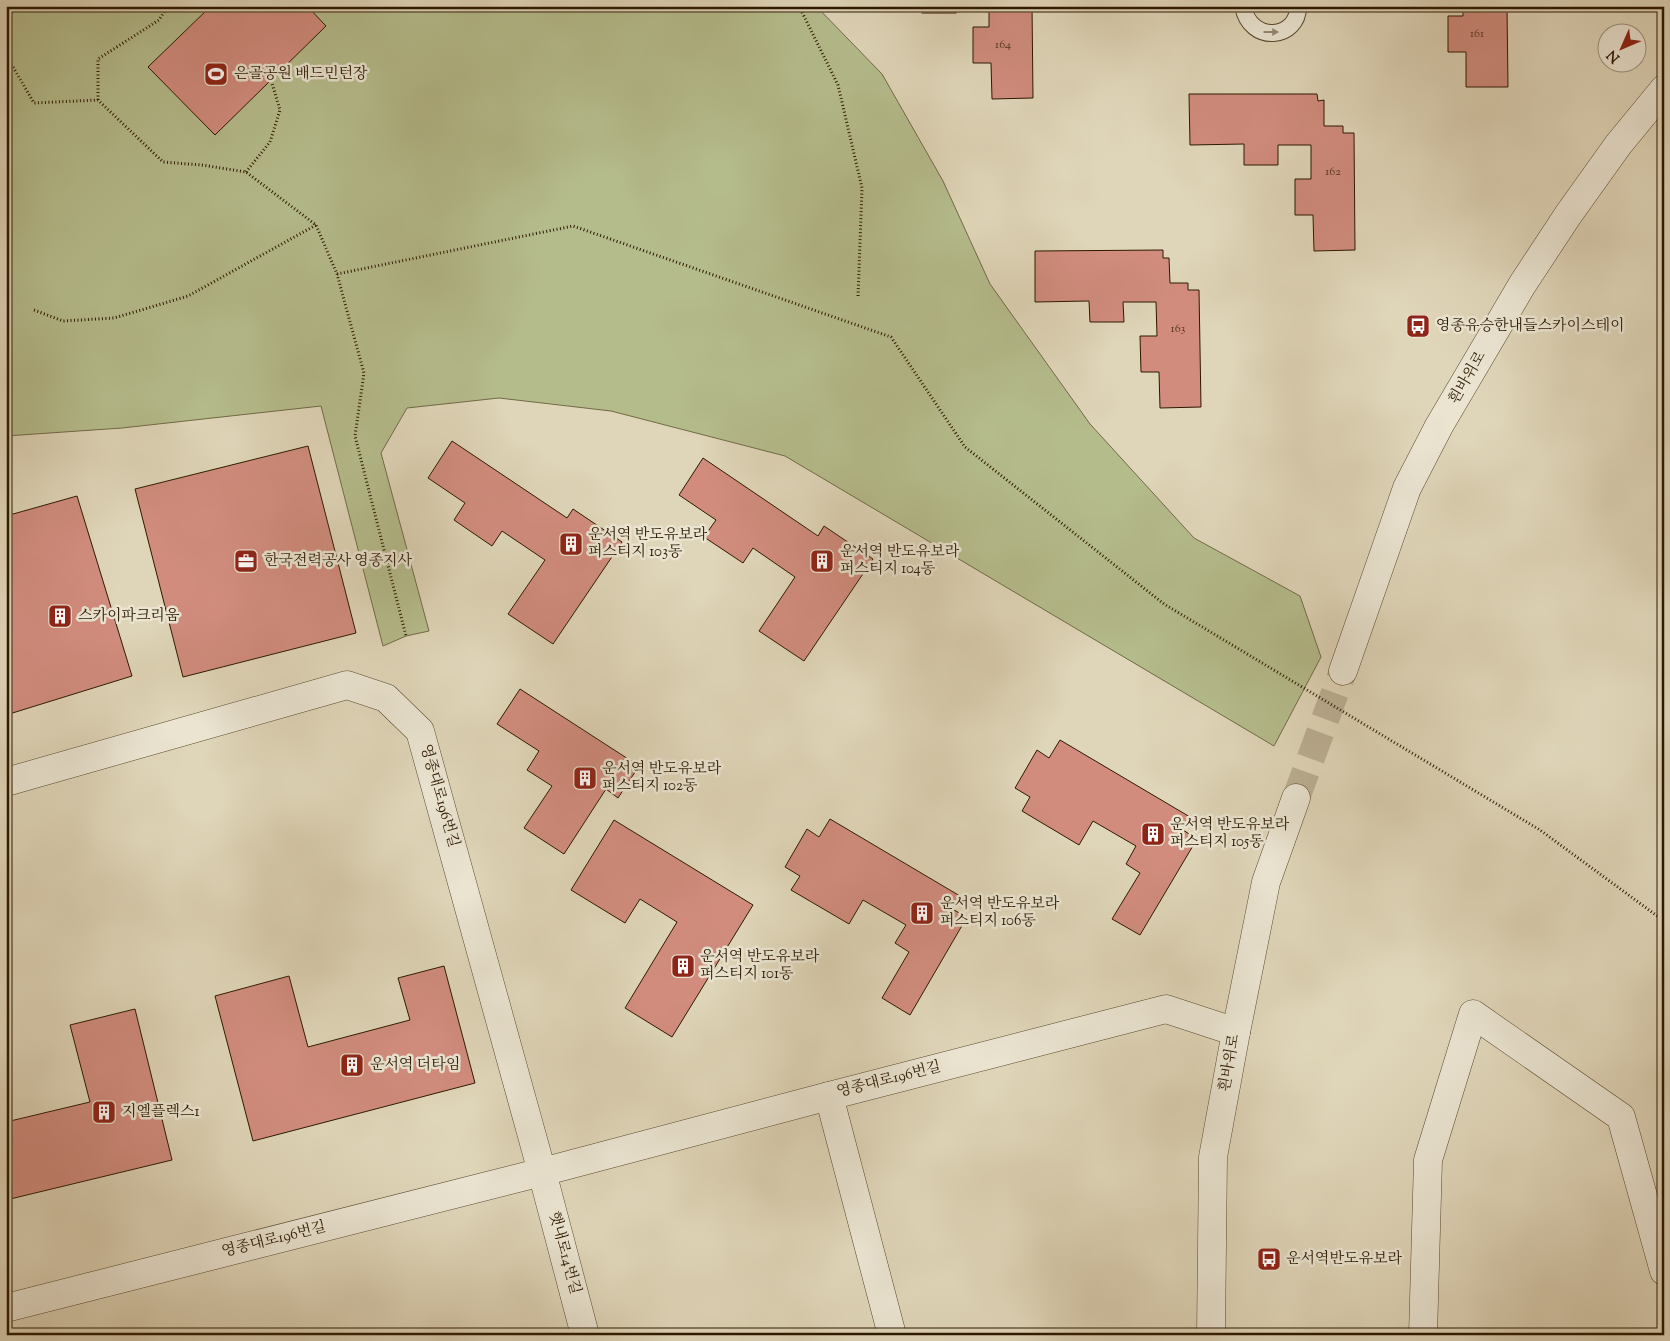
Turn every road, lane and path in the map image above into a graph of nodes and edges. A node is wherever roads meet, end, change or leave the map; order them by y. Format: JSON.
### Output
{"nodes":[{"id":1,"x":168,"y":6,"type":"edge"},
{"id":2,"x":799,"y":6,"type":"edge"},
{"id":3,"x":1243,"y":6,"type":"edge"},
{"id":4,"x":1298,"y":6,"type":"edge"},
{"id":5,"x":6,"y":54,"type":"edge"},
{"id":6,"x":271,"y":80,"type":"dead end"},
{"id":7,"x":1664,"y":89,"type":"edge"},
{"id":8,"x":98,"y":100,"type":"junction"},
{"id":9,"x":246,"y":172,"type":"junction"},
{"id":10,"x":316,"y":225,"type":"junction"},
{"id":11,"x":337,"y":274,"type":"junction"},
{"id":12,"x":858,"y":297,"type":"dead end"},
{"id":13,"x":34,"y":310,"type":"dead end"},
{"id":14,"x":406,"y":636,"type":"dead end"},
{"id":15,"x":1344,"y":670,"type":"tunnel mouth"},
{"id":16,"x":6,"y":782,"type":"edge"},
{"id":17,"x":1296,"y":798,"type":"tunnel mouth"},
{"id":18,"x":1664,"y":921,"type":"edge"},
{"id":19,"x":1236,"y":1032,"type":"junction"},
{"id":20,"x":829,"y":1096,"type":"junction"},
{"id":21,"x":542,"y":1172,"type":"junction"},
{"id":22,"x":1664,"y":1271,"type":"edge"},
{"id":23,"x":6,"y":1308,"type":"edge"},
{"id":24,"x":585,"y":1335,"type":"edge"},
{"id":25,"x":892,"y":1335,"type":"edge"},
{"id":26,"x":1211,"y":1335,"type":"edge"},
{"id":27,"x":1423,"y":1335,"type":"edge"}],
"edges":[{"from":1,"to":8,"type":"path"},
{"from":2,"to":12,"type":"path"},
{"from":3,"to":4,"type":"lane","one_way":true},
{"from":5,"to":8,"type":"path"},
{"from":6,"to":9,"type":"path"},
{"from":7,"to":15,"type":"street","name":"흰바위로"},
{"from":8,"to":9,"type":"path"},
{"from":9,"to":10,"type":"path"},
{"from":10,"to":11,"type":"path"},
{"from":10,"to":13,"type":"path"},
{"from":11,"to":14,"type":"path"},
{"from":11,"to":18,"type":"path"},
{"from":16,"to":21,"type":"street","name":"영종대로196번길"},
{"from":17,"to":19,"type":"street","name":"흰바위로"},
{"from":19,"to":20,"type":"street","name":"영종대로196번길"},
{"from":19,"to":26,"type":"street","name":"흰바위로"},
{"from":20,"to":21,"type":"street","name":"영종대로196번길"},
{"from":20,"to":25,"type":"street"},
{"from":21,"to":23,"type":"street","name":"영종대로196번길"},
{"from":21,"to":24,"type":"street","name":"햇내로14번길"},
{"from":22,"to":27,"type":"street"}]}
